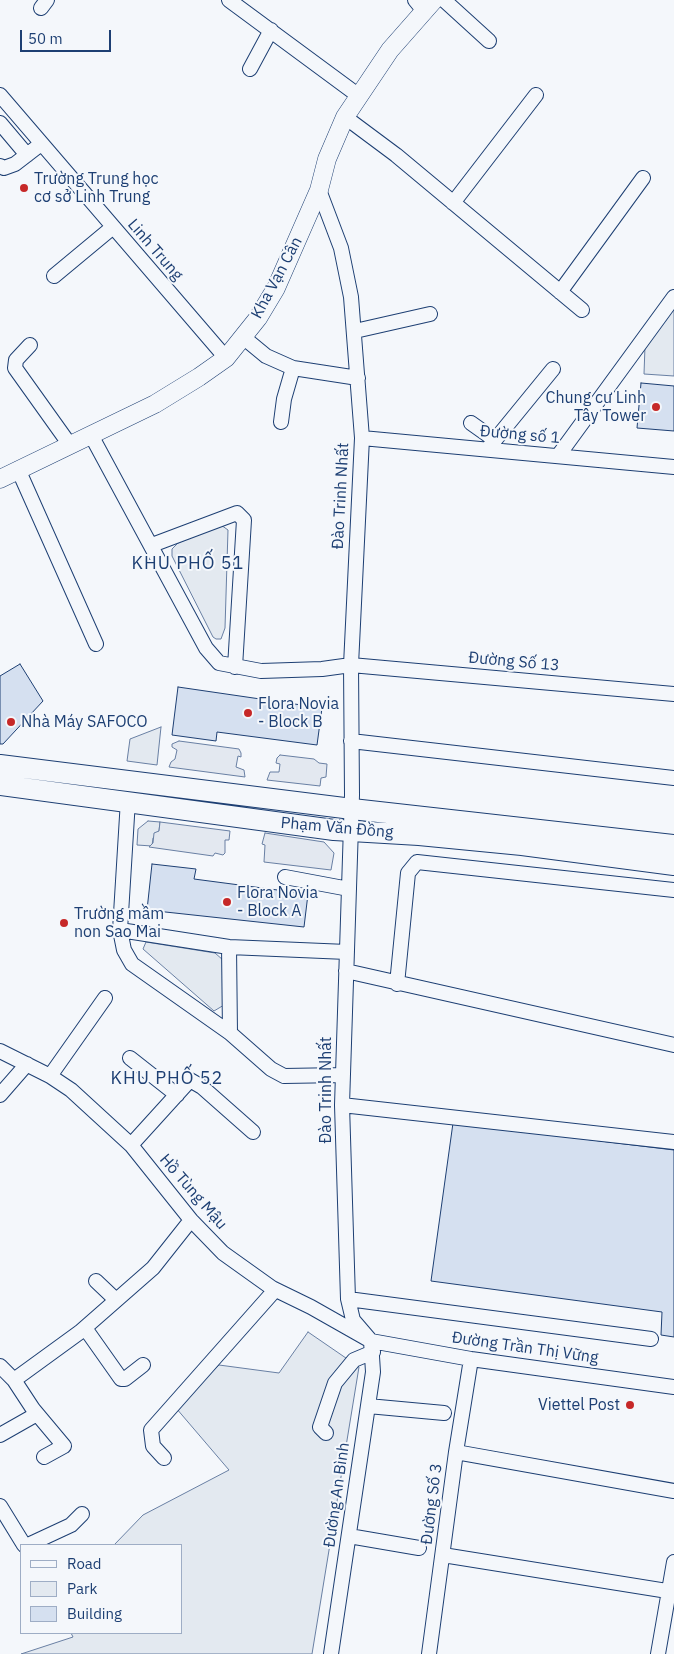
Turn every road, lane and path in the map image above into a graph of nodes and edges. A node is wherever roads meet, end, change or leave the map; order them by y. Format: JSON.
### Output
{"nodes":[{"id":1,"x":229,"y":0,"type":"edge"},
{"id":2,"x":444,"y":0,"type":"edge"},
{"id":3,"x":424,"y":4,"type":"edge"},
{"id":4,"x":271,"y":30,"type":"junction"},
{"id":5,"x":489,"y":41,"type":"dead end"},
{"id":6,"x":250,"y":69,"type":"dead end"},
{"id":7,"x":0,"y":95,"type":"edge"},
{"id":8,"x":536,"y":95,"type":"dead end"},
{"id":9,"x":359,"y":96,"type":"junction"},
{"id":10,"x":345,"y":117,"type":"junction"},
{"id":11,"x":0,"y":123,"type":"edge"},
{"id":12,"x":42,"y":144,"type":"junction"},
{"id":13,"x":27,"y":155,"type":"junction"},
{"id":14,"x":0,"y":166,"type":"edge"},
{"id":15,"x":644,"y":178,"type":"dead end"},
{"id":16,"x":319,"y":190,"type":"junction"},
{"id":17,"x":453,"y":202,"type":"junction"},
{"id":18,"x":113,"y":227,"type":"junction"},
{"id":19,"x":54,"y":276,"type":"dead end"},
{"id":20,"x":560,"y":292,"type":"junction"},
{"id":21,"x":674,"y":297,"type":"edge"},
{"id":22,"x":582,"y":310,"type":"dead end"},
{"id":23,"x":430,"y":314,"type":"dead end"},
{"id":24,"x":355,"y":331,"type":"junction"},
{"id":25,"x":243,"y":338,"type":"junction"},
{"id":26,"x":30,"y":345,"type":"dead end"},
{"id":27,"x":226,"y":358,"type":"junction"},
{"id":28,"x":294,"y":368,"type":"junction"},
{"id":29,"x":553,"y":369,"type":"dead end"},
{"id":30,"x":358,"y":378,"type":"junction"},
{"id":31,"x":281,"y":422,"type":"dead end"},
{"id":32,"x":471,"y":423,"type":"dead end"},
{"id":33,"x":91,"y":434,"type":"junction"},
{"id":34,"x":362,"y":438,"type":"junction"},
{"id":35,"x":70,"y":445,"type":"junction"},
{"id":36,"x":491,"y":445,"type":"junction"},
{"id":37,"x":558,"y":456,"type":"junction"},
{"id":38,"x":674,"y":467,"type":"edge"},
{"id":39,"x":18,"y":469,"type":"junction"},
{"id":40,"x":0,"y":479,"type":"edge"},
{"id":41,"x":152,"y":545,"type":"junction"},
{"id":42,"x":96,"y":644,"type":"dead end"},
{"id":43,"x":351,"y":665,"type":"junction"},
{"id":44,"x":235,"y":666,"type":"junction"},
{"id":45,"x":674,"y":694,"type":"edge"},
{"id":46,"x":351,"y":740,"type":"junction"},
{"id":47,"x":0,"y":765,"type":"edge"},
{"id":48,"x":674,"y":778,"type":"edge"},
{"id":49,"x":0,"y":785,"type":"edge"},
{"id":50,"x":128,"y":800,"type":"junction"},
{"id":51,"x":352,"y":809,"type":"junction"},
{"id":52,"x":350,"y":831,"type":"junction"},
{"id":53,"x":674,"y":845,"type":"edge"},
{"id":54,"x":674,"y":865,"type":"edge"},
{"id":55,"x":285,"y":877,"type":"dead end"},
{"id":56,"x":349,"y":889,"type":"junction"},
{"id":57,"x":674,"y":890,"type":"edge"},
{"id":58,"x":120,"y":930,"type":"junction"},
{"id":59,"x":229,"y":947,"type":"junction"},
{"id":60,"x":347,"y":952,"type":"junction"},
{"id":61,"x":346,"y":970,"type":"junction"},
{"id":62,"x":398,"y":984,"type":"junction"},
{"id":63,"x":105,"y":998,"type":"dead end"},
{"id":64,"x":230,"y":1033,"type":"junction"},
{"id":65,"x":674,"y":1045,"type":"edge"},
{"id":66,"x":0,"y":1051,"type":"edge"},
{"id":67,"x":130,"y":1058,"type":"dead end"},
{"id":68,"x":27,"y":1064,"type":"junction"},
{"id":69,"x":342,"y":1075,"type":"junction"},
{"id":70,"x":50,"y":1076,"type":"junction"},
{"id":71,"x":0,"y":1095,"type":"edge"},
{"id":72,"x":176,"y":1095,"type":"junction"},
{"id":73,"x":342,"y":1105,"type":"junction"},
{"id":74,"x":253,"y":1132,"type":"dead end"},
{"id":75,"x":674,"y":1142,"type":"edge"},
{"id":76,"x":131,"y":1145,"type":"junction"},
{"id":77,"x":191,"y":1220,"type":"junction"},
{"id":78,"x":96,"y":1281,"type":"dead end"},
{"id":79,"x":275,"y":1290,"type":"junction"},
{"id":80,"x":348,"y":1299,"type":"junction"},
{"id":81,"x":116,"y":1300,"type":"junction"},
{"id":82,"x":85,"y":1328,"type":"junction"},
{"id":83,"x":651,"y":1339,"type":"dead end"},
{"id":84,"x":372,"y":1347,"type":"junction"},
{"id":85,"x":471,"y":1359,"type":"junction"},
{"id":86,"x":143,"y":1365,"type":"dead end"},
{"id":87,"x":0,"y":1366,"type":"edge"},
{"id":88,"x":14,"y":1380,"type":"junction"},
{"id":89,"x":674,"y":1387,"type":"edge"},
{"id":90,"x":368,"y":1406,"type":"junction"},
{"id":91,"x":444,"y":1413,"type":"dead end"},
{"id":92,"x":37,"y":1414,"type":"junction"},
{"id":93,"x":326,"y":1433,"type":"dead end"},
{"id":94,"x":0,"y":1434,"type":"edge"},
{"id":95,"x":456,"y":1452,"type":"junction"},
{"id":96,"x":44,"y":1457,"type":"dead end"},
{"id":97,"x":164,"y":1458,"type":"dead end"},
{"id":98,"x":674,"y":1491,"type":"edge"},
{"id":99,"x":0,"y":1506,"type":"edge"},
{"id":100,"x":82,"y":1514,"type":"dead end"},
{"id":101,"x":349,"y":1536,"type":"junction"},
{"id":102,"x":23,"y":1544,"type":"edge"},
{"id":103,"x":30,"y":1544,"type":"edge"},
{"id":104,"x":419,"y":1548,"type":"dead end"},
{"id":105,"x":443,"y":1555,"type":"junction"},
{"id":106,"x":674,"y":1562,"type":"edge"},
{"id":107,"x":671,"y":1591,"type":"edge"},
{"id":108,"x":331,"y":1654,"type":"edge"},
{"id":109,"x":429,"y":1654,"type":"edge"},
{"id":110,"x":658,"y":1654,"type":"edge"}],
"edges":[{"from":1,"to":4,"type":"street"},
{"from":2,"to":5,"type":"street"},
{"from":3,"to":9,"type":"main road","name":"Kha Vạn Cân"},
{"from":4,"to":6,"type":"street"},
{"from":4,"to":9,"type":"street"},
{"from":7,"to":12,"type":"street","name":"Linh Trung"},
{"from":8,"to":17,"type":"street"},
{"from":9,"to":10,"type":"main road","name":"Kha Vạn Cân"},
{"from":10,"to":16,"type":"main road","name":"Kha Vạn Cân"},
{"from":10,"to":17,"type":"street"},
{"from":11,"to":13,"type":"street"},
{"from":12,"to":13,"type":"street"},
{"from":12,"to":18,"type":"street","name":"Linh Trung"},
{"from":13,"to":14,"type":"street"},
{"from":15,"to":20,"type":"street"},
{"from":16,"to":24,"type":"street","name":"Đào Trinh Nhất"},
{"from":16,"to":25,"type":"main road","name":"Kha Vạn Cân"},
{"from":17,"to":20,"type":"street"},
{"from":18,"to":19,"type":"street"},
{"from":18,"to":27,"type":"street","name":"Linh Trung"},
{"from":20,"to":22,"type":"street"},
{"from":21,"to":37,"type":"street"},
{"from":23,"to":24,"type":"street"},
{"from":24,"to":30,"type":"street","name":"Đào Trinh Nhất"},
{"from":25,"to":27,"type":"main road","name":"Kha Vạn Cân"},
{"from":25,"to":28,"type":"street"},
{"from":26,"to":35,"type":"street"},
{"from":27,"to":33,"type":"main road","name":"Kha Vạn Cân"},
{"from":28,"to":30,"type":"street"},
{"from":28,"to":31,"type":"street"},
{"from":29,"to":36,"type":"street"},
{"from":30,"to":34,"type":"street","name":"Đào Trinh Nhất"},
{"from":32,"to":36,"type":"street"},
{"from":33,"to":35,"type":"main road","name":"Kha Vạn Cân"},
{"from":33,"to":41,"type":"street","name":"Đường Số 13"},
{"from":34,"to":36,"type":"street","name":"Đường số 1"},
{"from":34,"to":43,"type":"street","name":"Đào Trinh Nhất"},
{"from":35,"to":39,"type":"main road","name":"Kha Vạn Cân"},
{"from":36,"to":37,"type":"street","name":"Đường số 1"},
{"from":37,"to":38,"type":"street","name":"Đường số 1"},
{"from":39,"to":40,"type":"main road","name":"Kha Vạn Cân"},
{"from":39,"to":42,"type":"street"},
{"from":41,"to":44,"type":"street","name":"Đường Số 13"},
{"from":41,"to":44,"type":"street"},
{"from":43,"to":44,"type":"street","name":"Đường Số 13"},
{"from":43,"to":45,"type":"street","name":"Đường Số 13"},
{"from":43,"to":46,"type":"street","name":"Đào Trinh Nhất"},
{"from":46,"to":48,"type":"street"},
{"from":46,"to":51,"type":"street","name":"Đào Trinh Nhất"},
{"from":47,"to":51,"type":"highway","name":"Phạm Văn Đồng"},
{"from":49,"to":50,"type":"highway","name":"Phạm Văn Đồng"},
{"from":50,"to":52,"type":"highway","name":"Phạm Văn Đồng"},
{"from":50,"to":58,"type":"street"},
{"from":51,"to":52,"type":"street","name":"Đào Trinh Nhất"},
{"from":51,"to":53,"type":"highway","name":"Phạm Văn Đồng"},
{"from":52,"to":54,"type":"highway","name":"Phạm Văn Đồng"},
{"from":52,"to":56,"type":"street","name":"Đào Trinh Nhất"},
{"from":55,"to":56,"type":"street"},
{"from":56,"to":60,"type":"street","name":"Đào Trinh Nhất"},
{"from":57,"to":62,"type":"street"},
{"from":58,"to":59,"type":"street"},
{"from":58,"to":64,"type":"street"},
{"from":59,"to":60,"type":"street"},
{"from":59,"to":64,"type":"street"},
{"from":60,"to":61,"type":"street","name":"Đào Trinh Nhất"},
{"from":61,"to":62,"type":"street"},
{"from":61,"to":69,"type":"street","name":"Đào Trinh Nhất"},
{"from":62,"to":65,"type":"street"},
{"from":63,"to":70,"type":"street"},
{"from":64,"to":69,"type":"street"},
{"from":66,"to":68,"type":"street","name":"Hồ Tùng Mậu"},
{"from":67,"to":72,"type":"street"},
{"from":68,"to":70,"type":"street","name":"Hồ Tùng Mậu"},
{"from":68,"to":71,"type":"street"},
{"from":69,"to":73,"type":"street","name":"Đào Trinh Nhất"},
{"from":70,"to":76,"type":"street","name":"Hồ Tùng Mậu"},
{"from":72,"to":74,"type":"street"},
{"from":72,"to":76,"type":"street"},
{"from":73,"to":75,"type":"street"},
{"from":73,"to":80,"type":"street","name":"Đào Trinh Nhất"},
{"from":76,"to":77,"type":"street","name":"Hồ Tùng Mậu"},
{"from":77,"to":79,"type":"street","name":"Hồ Tùng Mậu"},
{"from":77,"to":81,"type":"street"},
{"from":78,"to":81,"type":"street"},
{"from":79,"to":84,"type":"street","name":"Hồ Tùng Mậu"},
{"from":79,"to":97,"type":"street"},
{"from":80,"to":83,"type":"street"},
{"from":80,"to":84,"type":"street","name":"Đào Trinh Nhất"},
{"from":81,"to":82,"type":"street"},
{"from":82,"to":86,"type":"street"},
{"from":82,"to":88,"type":"street"},
{"from":84,"to":85,"type":"street","name":"Đường Trần Thị Vững"},
{"from":84,"to":90,"type":"street","name":"Đường An Bình"},
{"from":84,"to":93,"type":"street"},
{"from":85,"to":89,"type":"street","name":"Đường Trần Thị Vững"},
{"from":85,"to":95,"type":"street","name":"Đường Số 3"},
{"from":87,"to":88,"type":"street"},
{"from":88,"to":92,"type":"street"},
{"from":90,"to":91,"type":"street"},
{"from":90,"to":101,"type":"street","name":"Đường An Bình"},
{"from":92,"to":94,"type":"street"},
{"from":92,"to":96,"type":"street"},
{"from":95,"to":98,"type":"street"},
{"from":95,"to":105,"type":"street","name":"Đường Số 3"},
{"from":99,"to":102,"type":"street"},
{"from":100,"to":103,"type":"street"},
{"from":101,"to":104,"type":"street"},
{"from":101,"to":108,"type":"street","name":"Đường An Bình"},
{"from":105,"to":107,"type":"street"},
{"from":105,"to":109,"type":"street","name":"Đường Số 3"},
{"from":106,"to":107,"type":"street"},
{"from":107,"to":110,"type":"street"}]}
